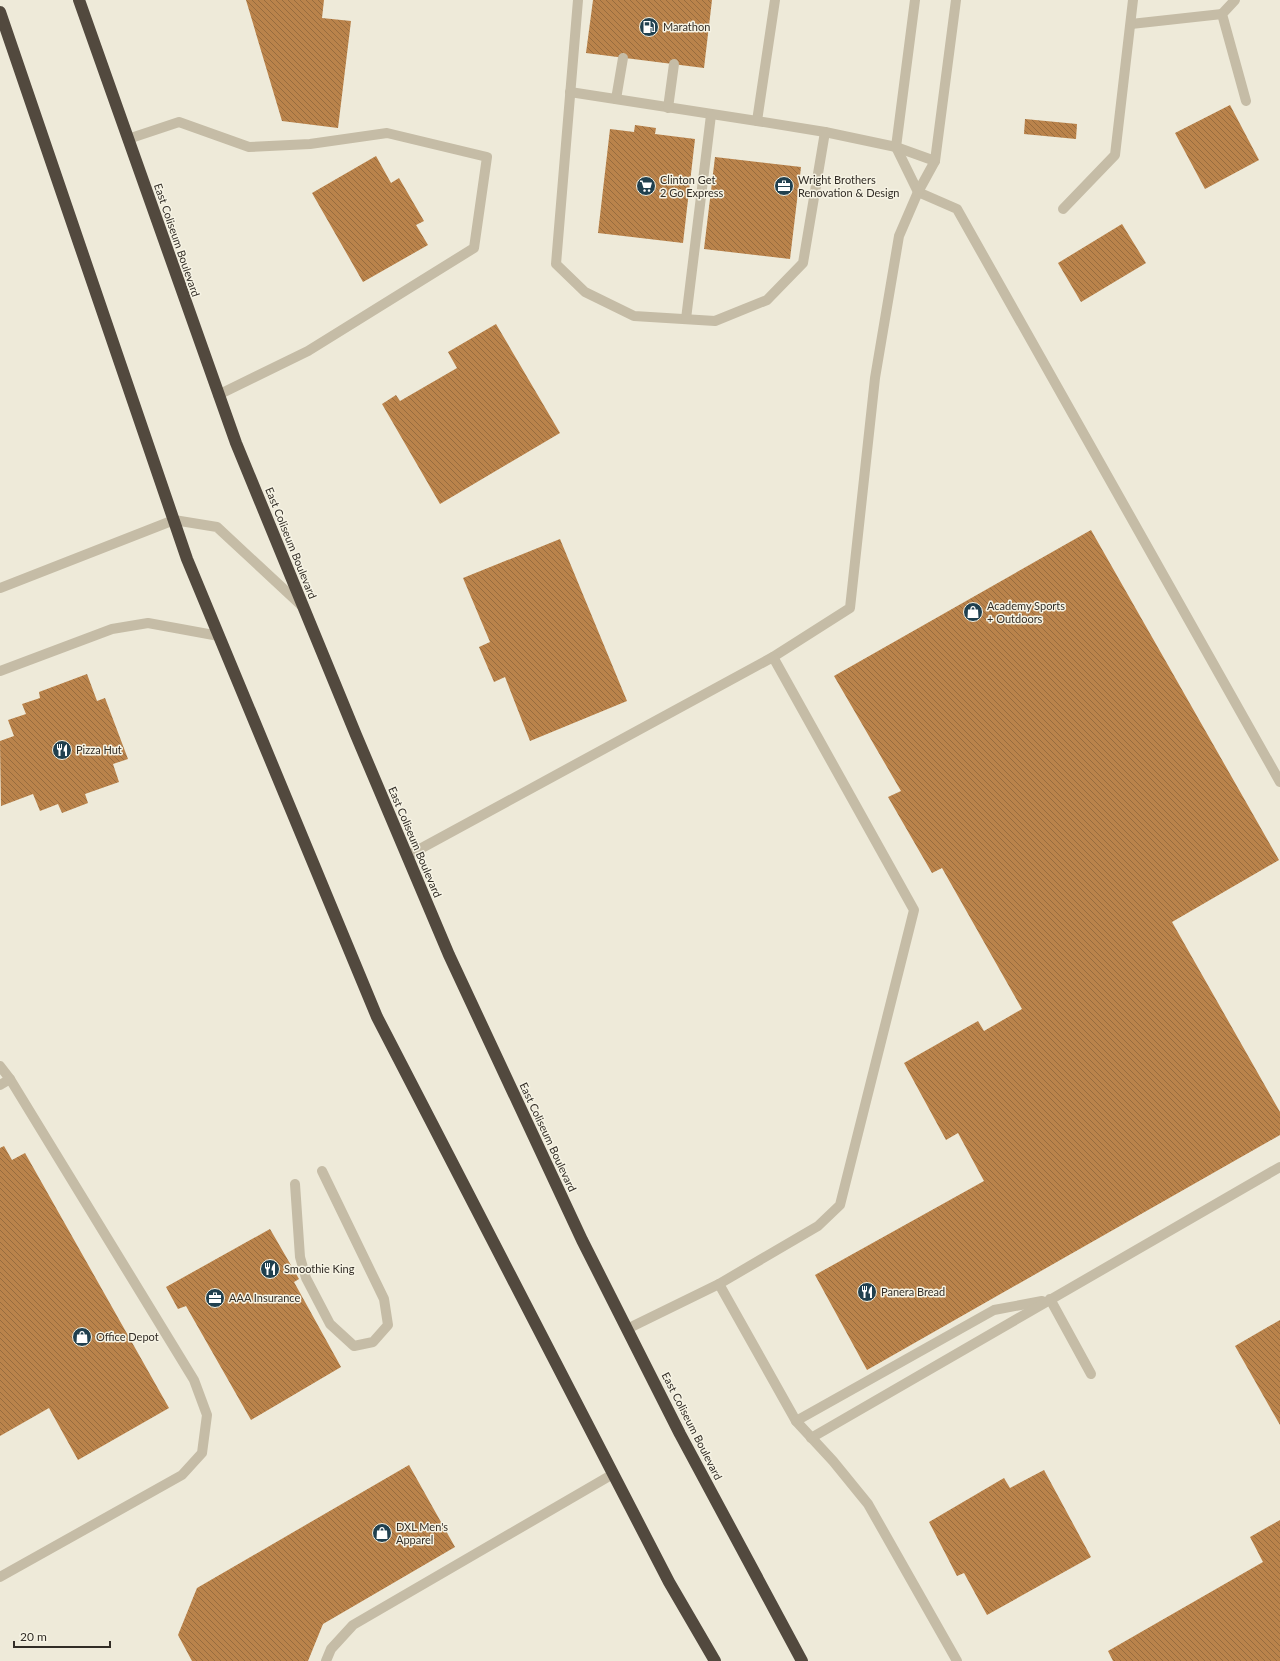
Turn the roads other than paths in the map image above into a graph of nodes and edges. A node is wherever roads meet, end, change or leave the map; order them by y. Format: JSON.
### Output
{"nodes":[{"id":1,"x":79,"y":0,"type":"edge"},
{"id":2,"x":578,"y":0,"type":"edge"},
{"id":3,"x":775,"y":0,"type":"edge"},
{"id":4,"x":915,"y":0,"type":"edge"},
{"id":5,"x":956,"y":0,"type":"edge"},
{"id":6,"x":1134,"y":0,"type":"edge"},
{"id":7,"x":1235,"y":0,"type":"edge"},
{"id":8,"x":0,"y":12,"type":"edge"},
{"id":9,"x":1222,"y":14,"type":"junction"},
{"id":10,"x":1131,"y":24,"type":"junction"},
{"id":11,"x":623,"y":58,"type":"dead end"},
{"id":12,"x":674,"y":64,"type":"dead end"},
{"id":13,"x":570,"y":92,"type":"junction"},
{"id":14,"x":616,"y":99,"type":"junction"},
{"id":15,"x":1246,"y":101,"type":"dead end"},
{"id":16,"x":668,"y":108,"type":"junction"},
{"id":17,"x":711,"y":115,"type":"junction"},
{"id":18,"x":757,"y":121,"type":"junction"},
{"id":19,"x":825,"y":132,"type":"junction"},
{"id":20,"x":128,"y":139,"type":"junction"},
{"id":21,"x":896,"y":147,"type":"junction"},
{"id":22,"x":935,"y":161,"type":"junction"},
{"id":23,"x":918,"y":192,"type":"junction"},
{"id":24,"x":1064,"y":209,"type":"dead end"},
{"id":25,"x":686,"y":319,"type":"junction"},
{"id":26,"x":218,"y":395,"type":"junction"},
{"id":27,"x":174,"y":520,"type":"junction"},
{"id":28,"x":0,"y":588,"type":"edge"},
{"id":29,"x":303,"y":607,"type":"junction"},
{"id":30,"x":219,"y":636,"type":"junction"},
{"id":31,"x":773,"y":657,"type":"junction"},
{"id":32,"x":0,"y":671,"type":"edge"},
{"id":33,"x":1280,"y":782,"type":"edge"},
{"id":34,"x":407,"y":856,"type":"junction"},
{"id":35,"x":0,"y":1066,"type":"edge"},
{"id":36,"x":10,"y":1079,"type":"junction"},
{"id":37,"x":0,"y":1085,"type":"edge"},
{"id":38,"x":1280,"y":1167,"type":"edge"},
{"id":39,"x":322,"y":1171,"type":"dead end"},
{"id":40,"x":295,"y":1184,"type":"dead end"},
{"id":41,"x":719,"y":1284,"type":"junction"},
{"id":42,"x":1050,"y":1299,"type":"junction"},
{"id":43,"x":627,"y":1330,"type":"junction"},
{"id":44,"x":1091,"y":1374,"type":"dead end"},
{"id":45,"x":796,"y":1421,"type":"junction"},
{"id":46,"x":811,"y":1438,"type":"junction"},
{"id":47,"x":613,"y":1474,"type":"junction"},
{"id":48,"x":0,"y":1577,"type":"edge"},
{"id":49,"x":326,"y":1661,"type":"edge"},
{"id":50,"x":715,"y":1661,"type":"edge"},
{"id":51,"x":802,"y":1661,"type":"edge"},
{"id":52,"x":957,"y":1661,"type":"edge"}],
"edges":[{"from":1,"to":20,"type":"highway","name":"East Coliseum Boulevard"},
{"from":2,"to":13,"type":"lane"},
{"from":3,"to":18,"type":"lane"},
{"from":4,"to":21,"type":"lane"},
{"from":5,"to":22,"type":"lane"},
{"from":6,"to":10,"type":"lane"},
{"from":7,"to":9,"type":"lane"},
{"from":8,"to":27,"type":"highway"},
{"from":9,"to":10,"type":"lane"},
{"from":9,"to":15,"type":"lane"},
{"from":10,"to":24,"type":"lane"},
{"from":11,"to":14,"type":"lane"},
{"from":12,"to":16,"type":"lane"},
{"from":13,"to":14,"type":"lane"},
{"from":13,"to":25,"type":"lane"},
{"from":14,"to":16,"type":"lane"},
{"from":16,"to":17,"type":"lane"},
{"from":17,"to":18,"type":"lane"},
{"from":17,"to":25,"type":"lane"},
{"from":18,"to":19,"type":"lane"},
{"from":19,"to":21,"type":"lane"},
{"from":19,"to":25,"type":"lane"},
{"from":20,"to":26,"type":"highway","name":"East Coliseum Boulevard"},
{"from":20,"to":26,"type":"lane"},
{"from":21,"to":22,"type":"lane"},
{"from":21,"to":23,"type":"lane"},
{"from":22,"to":23,"type":"lane"},
{"from":23,"to":31,"type":"lane"},
{"from":23,"to":33,"type":"lane"},
{"from":26,"to":29,"type":"highway","name":"East Coliseum Boulevard"},
{"from":27,"to":28,"type":"lane"},
{"from":27,"to":29,"type":"lane"},
{"from":27,"to":30,"type":"highway"},
{"from":29,"to":34,"type":"highway","name":"East Coliseum Boulevard"},
{"from":30,"to":32,"type":"lane"},
{"from":30,"to":47,"type":"highway"},
{"from":31,"to":34,"type":"lane"},
{"from":31,"to":41,"type":"lane"},
{"from":34,"to":43,"type":"highway","name":"East Coliseum Boulevard"},
{"from":35,"to":36,"type":"lane"},
{"from":36,"to":37,"type":"lane"},
{"from":36,"to":48,"type":"lane"},
{"from":38,"to":42,"type":"lane"},
{"from":39,"to":40,"type":"lane"},
{"from":41,"to":43,"type":"lane"},
{"from":41,"to":45,"type":"lane"},
{"from":42,"to":44,"type":"lane"},
{"from":42,"to":45,"type":"lane"},
{"from":42,"to":46,"type":"lane"},
{"from":43,"to":51,"type":"highway","name":"East Coliseum Boulevard"},
{"from":45,"to":46,"type":"lane"},
{"from":46,"to":52,"type":"lane"},
{"from":47,"to":49,"type":"lane"},
{"from":47,"to":50,"type":"highway"}]}
